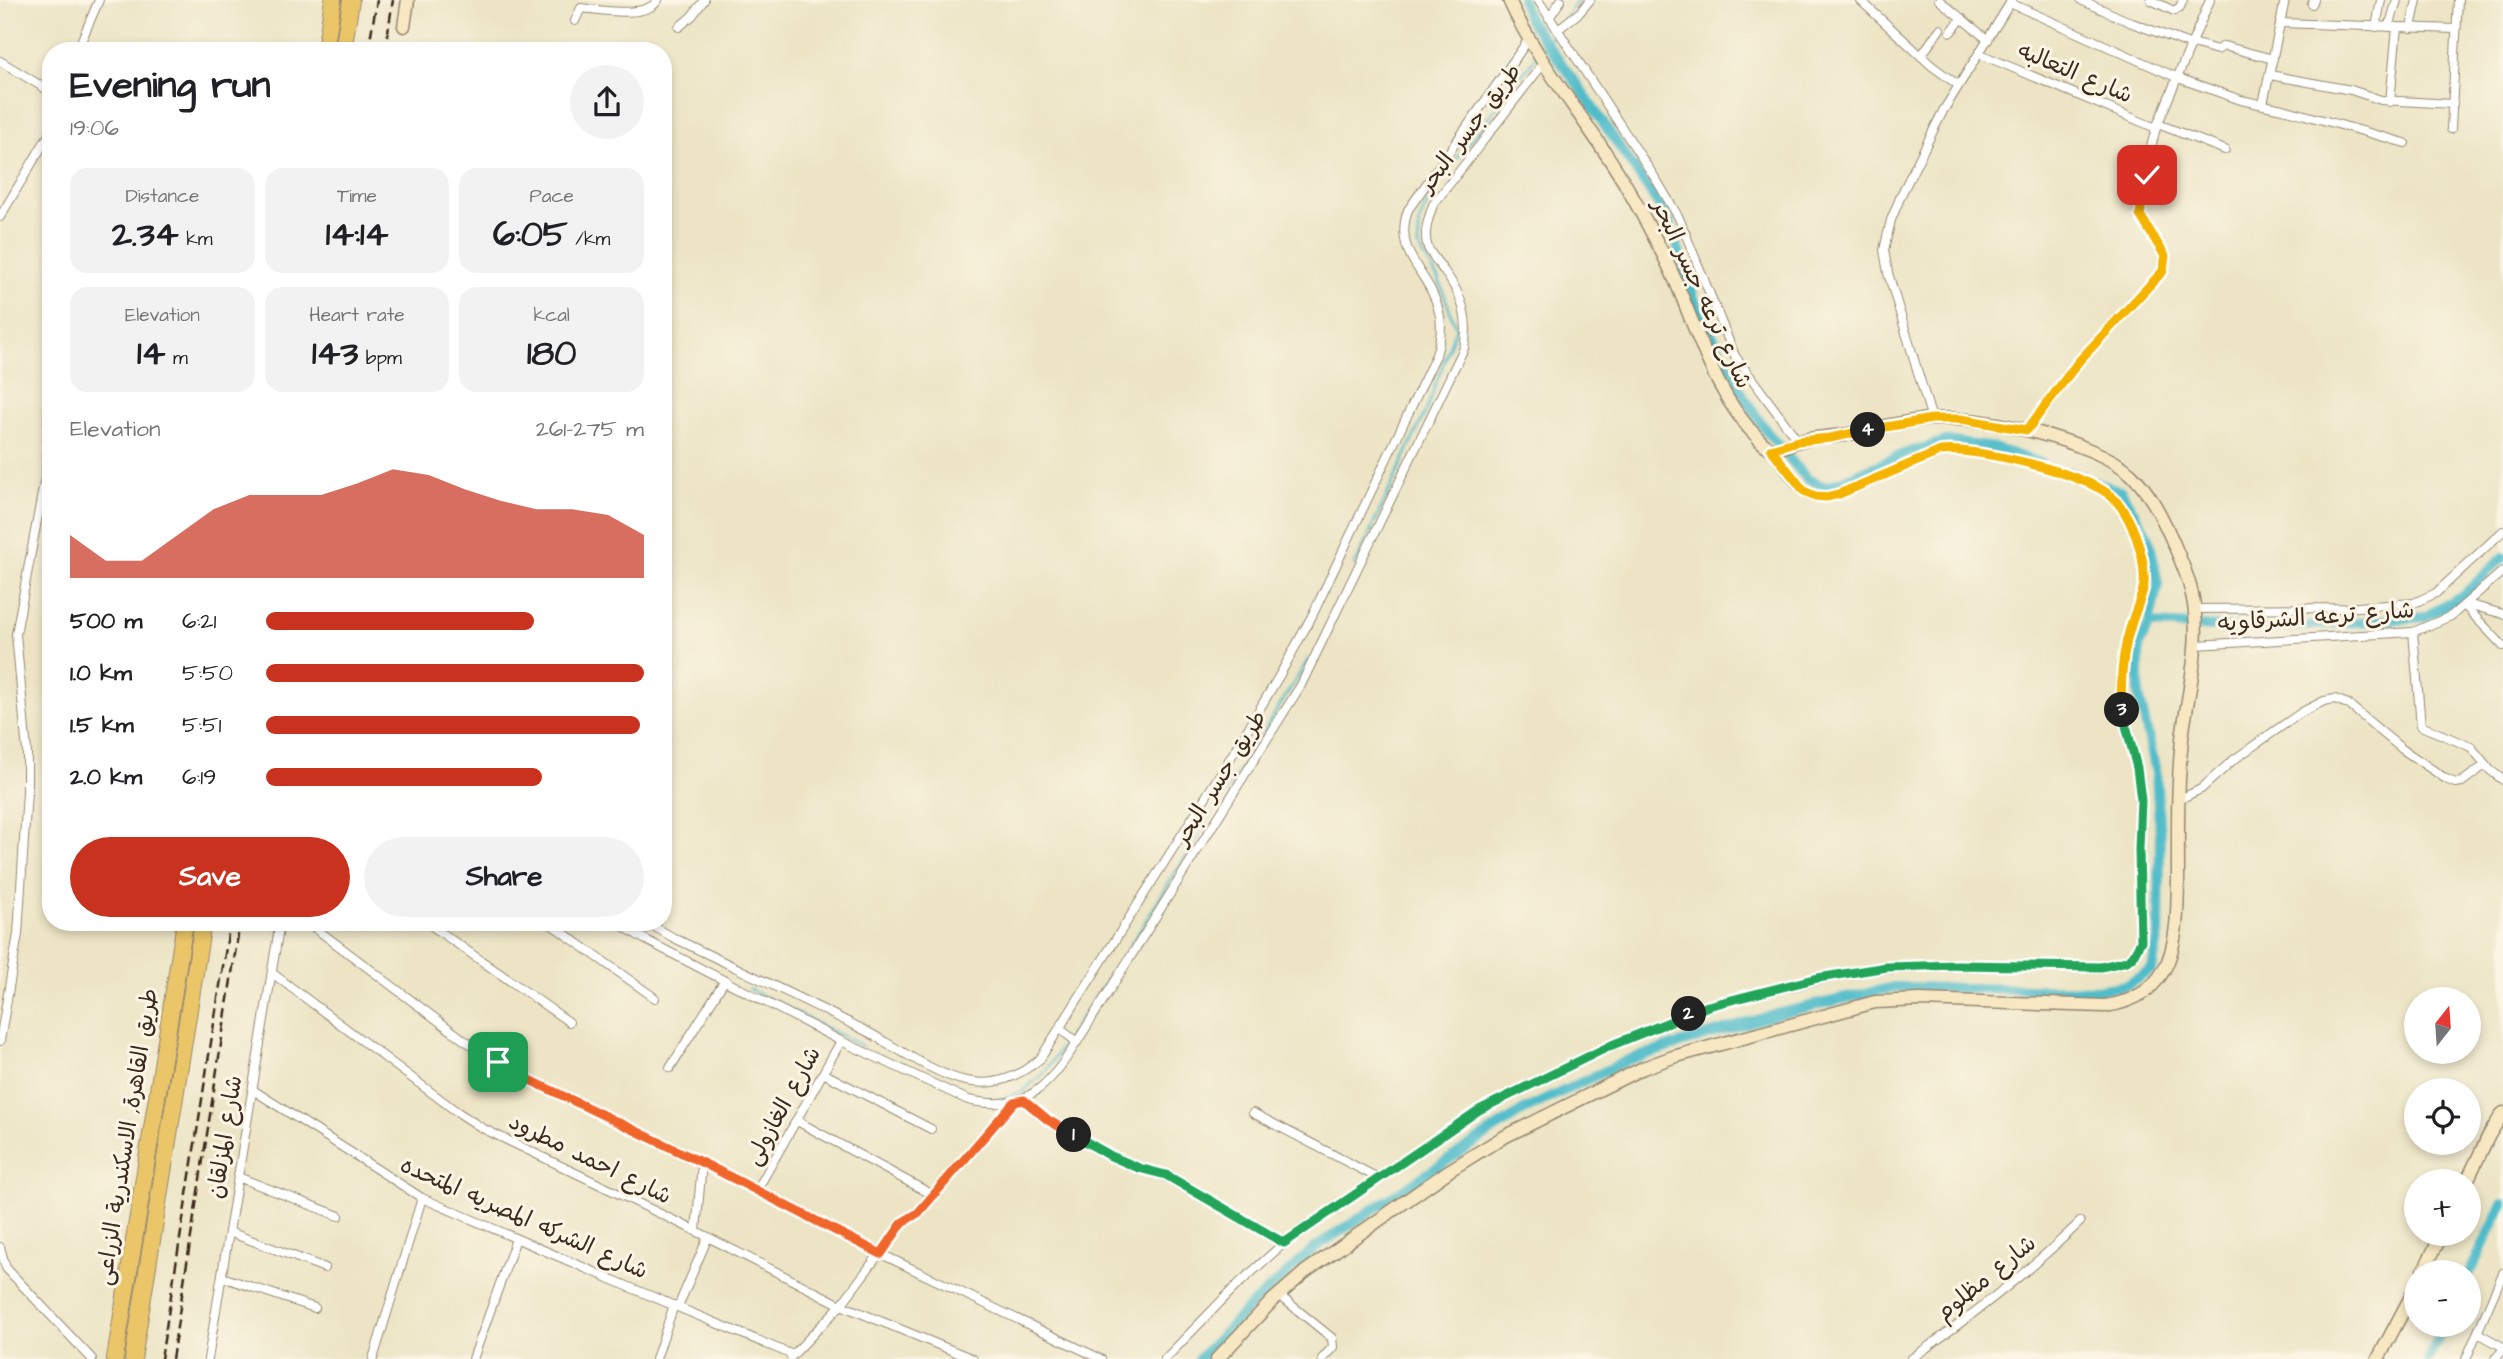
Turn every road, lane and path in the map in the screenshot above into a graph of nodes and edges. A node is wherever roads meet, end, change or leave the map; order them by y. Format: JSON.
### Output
{"nodes":[{"id":1,"x":99,"y":0,"type":"edge"},
{"id":2,"x":333,"y":0,"type":"edge"},
{"id":3,"x":351,"y":0,"type":"edge"},
{"id":4,"x":408,"y":0,"type":"edge"},
{"id":5,"x":658,"y":0,"type":"edge"},
{"id":6,"x":704,"y":0,"type":"edge"},
{"id":7,"x":1509,"y":0,"type":"edge"},
{"id":8,"x":1538,"y":0,"type":"edge"},
{"id":9,"x":1561,"y":0,"type":"edge"},
{"id":10,"x":1590,"y":0,"type":"edge"},
{"id":11,"x":1860,"y":0,"type":"edge"},
{"id":12,"x":1940,"y":0,"type":"edge"},
{"id":13,"x":2081,"y":0,"type":"edge"},
{"id":14,"x":2151,"y":0,"type":"edge"},
{"id":15,"x":2183,"y":0,"type":"edge"},
{"id":16,"x":2210,"y":0,"type":"edge"},
{"id":17,"x":2285,"y":0,"type":"edge"},
{"id":18,"x":2381,"y":0,"type":"edge"},
{"id":19,"x":2397,"y":0,"type":"edge"},
{"id":20,"x":2417,"y":0,"type":"edge"},
{"id":21,"x":2458,"y":0,"type":"edge"},
{"id":22,"x":2011,"y":1,"type":"edge"},
{"id":23,"x":1549,"y":18,"type":"junction"},
{"id":24,"x":1962,"y":18,"type":"junction"},
{"id":25,"x":575,"y":21,"type":"dead end"},
{"id":26,"x":2281,"y":23,"type":"junction"},
{"id":27,"x":404,"y":26,"type":"dead end"},
{"id":28,"x":679,"y":27,"type":"dead end"},
{"id":29,"x":2376,"y":27,"type":"junction"},
{"id":30,"x":2393,"y":27,"type":"junction"},
{"id":31,"x":2411,"y":28,"type":"junction"},
{"id":32,"x":1940,"y":29,"type":"dead end"},
{"id":33,"x":2456,"y":29,"type":"junction"},
{"id":34,"x":1557,"y":30,"type":"junction"},
{"id":35,"x":1951,"y":32,"type":"dead end"},
{"id":36,"x":1529,"y":39,"type":"junction"},
{"id":37,"x":1988,"y":40,"type":"junction"},
{"id":38,"x":81,"y":42,"type":"edge"},
{"id":39,"x":326,"y":42,"type":"edge"},
{"id":40,"x":344,"y":42,"type":"edge"},
{"id":41,"x":2192,"y":44,"type":"junction"},
{"id":42,"x":1980,"y":54,"type":"junction"},
{"id":43,"x":1921,"y":56,"type":"junction"},
{"id":44,"x":2273,"y":59,"type":"junction"},
{"id":45,"x":0,"y":61,"type":"edge"},
{"id":46,"x":1543,"y":64,"type":"junction"},
{"id":47,"x":2270,"y":75,"type":"junction"},
{"id":48,"x":2178,"y":78,"type":"junction"},
{"id":49,"x":1958,"y":85,"type":"junction"},
{"id":50,"x":42,"y":87,"type":"edge"},
{"id":51,"x":2390,"y":102,"type":"junction"},
{"id":52,"x":2263,"y":104,"type":"junction"},
{"id":53,"x":2453,"y":104,"type":"junction"},
{"id":54,"x":2157,"y":126,"type":"junction"},
{"id":55,"x":2451,"y":129,"type":"dead end"},
{"id":56,"x":2405,"y":143,"type":"dead end"},
{"id":57,"x":42,"y":146,"type":"edge"},
{"id":58,"x":2225,"y":150,"type":"dead end"},
{"id":59,"x":0,"y":217,"type":"edge"},
{"id":60,"x":1932,"y":419,"type":"junction"},
{"id":61,"x":2027,"y":430,"type":"junction"},
{"id":62,"x":1795,"y":442,"type":"junction"},
{"id":63,"x":1774,"y":449,"type":"junction"},
{"id":64,"x":42,"y":494,"type":"edge"},
{"id":65,"x":2503,"y":531,"type":"edge"},
{"id":66,"x":2503,"y":571,"type":"edge"},
{"id":67,"x":2466,"y":605,"type":"junction"},
{"id":68,"x":2195,"y":609,"type":"junction"},
{"id":69,"x":2503,"y":614,"type":"edge"},
{"id":70,"x":2413,"y":632,"type":"junction"},
{"id":71,"x":2196,"y":645,"type":"junction"},
{"id":72,"x":2503,"y":646,"type":"edge"},
{"id":73,"x":2485,"y":765,"type":"junction"},
{"id":74,"x":2503,"y":780,"type":"edge"},
{"id":75,"x":2179,"y":799,"type":"junction"},
{"id":76,"x":184,"y":931,"type":"edge"},
{"id":77,"x":202,"y":931,"type":"edge"},
{"id":78,"x":279,"y":931,"type":"edge"},
{"id":79,"x":319,"y":931,"type":"edge"},
{"id":80,"x":439,"y":931,"type":"edge"},
{"id":81,"x":561,"y":931,"type":"edge"},
{"id":82,"x":633,"y":931,"type":"edge"},
{"id":83,"x":664,"y":931,"type":"edge"},
{"id":84,"x":272,"y":973,"type":"junction"},
{"id":85,"x":725,"y":980,"type":"junction"},
{"id":86,"x":655,"y":998,"type":"dead end"},
{"id":87,"x":569,"y":1022,"type":"dead end"},
{"id":88,"x":1060,"y":1029,"type":"junction"},
{"id":89,"x":0,"y":1041,"type":"edge"},
{"id":90,"x":841,"y":1041,"type":"junction"},
{"id":91,"x":1077,"y":1042,"type":"junction"},
{"id":92,"x":670,"y":1068,"type":"dead end"},
{"id":93,"x":823,"y":1073,"type":"junction"},
{"id":94,"x":253,"y":1090,"type":"junction"},
{"id":95,"x":1024,"y":1100,"type":"junction"},
{"id":96,"x":1014,"y":1102,"type":"junction"},
{"id":97,"x":1253,"y":1113,"type":"dead end"},
{"id":98,"x":2503,"y":1113,"type":"edge"},
{"id":99,"x":797,"y":1121,"type":"junction"},
{"id":100,"x":931,"y":1129,"type":"dead end"},
{"id":101,"x":702,"y":1163,"type":"junction"},
{"id":102,"x":2473,"y":1169,"type":"edge"},
{"id":103,"x":238,"y":1177,"type":"junction"},
{"id":104,"x":1378,"y":1178,"type":"junction"},
{"id":105,"x":757,"y":1191,"type":"junction"},
{"id":106,"x":933,"y":1195,"type":"junction"},
{"id":107,"x":422,"y":1198,"type":"junction"},
{"id":108,"x":340,"y":1216,"type":"dead end"},
{"id":109,"x":2080,"y":1222,"type":"dead end"},
{"id":110,"x":696,"y":1231,"type":"junction"},
{"id":111,"x":229,"y":1232,"type":"junction"},
{"id":112,"x":708,"y":1237,"type":"junction"},
{"id":113,"x":516,"y":1239,"type":"junction"},
{"id":114,"x":1284,"y":1243,"type":"junction"},
{"id":115,"x":0,"y":1247,"type":"edge"},
{"id":116,"x":881,"y":1254,"type":"junction"},
{"id":117,"x":325,"y":1268,"type":"dead end"},
{"id":118,"x":2503,"y":1273,"type":"edge"},
{"id":119,"x":222,"y":1278,"type":"junction"},
{"id":120,"x":1279,"y":1295,"type":"junction"},
{"id":121,"x":841,"y":1305,"type":"junction"},
{"id":122,"x":676,"y":1306,"type":"junction"},
{"id":123,"x":315,"y":1308,"type":"dead end"},
{"id":124,"x":2404,"y":1310,"type":"edge"},
{"id":125,"x":2481,"y":1326,"type":"edge"},
{"id":126,"x":2481,"y":1335,"type":"edge"},
{"id":127,"x":2476,"y":1337,"type":"edge"},
{"id":128,"x":2503,"y":1349,"type":"edge"},
{"id":129,"x":791,"y":1357,"type":"edge"},
{"id":130,"x":92,"y":1359,"type":"edge"},
{"id":131,"x":115,"y":1359,"type":"edge"},
{"id":132,"x":133,"y":1359,"type":"edge"},
{"id":133,"x":208,"y":1359,"type":"edge"},
{"id":134,"x":373,"y":1359,"type":"edge"},
{"id":135,"x":473,"y":1359,"type":"edge"},
{"id":136,"x":656,"y":1359,"type":"edge"},
{"id":137,"x":973,"y":1359,"type":"edge"},
{"id":138,"x":1101,"y":1359,"type":"edge"},
{"id":139,"x":1165,"y":1359,"type":"edge"},
{"id":140,"x":1217,"y":1359,"type":"edge"},
{"id":141,"x":1322,"y":1359,"type":"edge"},
{"id":142,"x":1911,"y":1359,"type":"edge"},
{"id":143,"x":2378,"y":1359,"type":"edge"},
{"id":144,"x":2466,"y":1359,"type":"edge"},
{"id":145,"x":2495,"y":1359,"type":"edge"}],
"edges":[{"from":1,"to":38,"type":"street"},
{"from":2,"to":39,"type":"highway"},
{"from":3,"to":40,"type":"highway"},
{"from":4,"to":27,"type":"street"},
{"from":5,"to":25,"type":"street"},
{"from":6,"to":28,"type":"street"},
{"from":7,"to":36,"type":"street","name":"شارع ترعه جسر البحر"},
{"from":8,"to":23,"type":"street","name":"شارع ترعه جسر البحر"},
{"from":9,"to":23,"type":"street"},
{"from":10,"to":34,"type":"street"},
{"from":11,"to":43,"type":"street"},
{"from":12,"to":24,"type":"street"},
{"from":13,"to":41,"type":"street"},
{"from":14,"to":15,"type":"street"},
{"from":16,"to":41,"type":"street"},
{"from":17,"to":26,"type":"street"},
{"from":18,"to":29,"type":"street"},
{"from":19,"to":30,"type":"street"},
{"from":20,"to":31,"type":"street"},
{"from":21,"to":33,"type":"street"},
{"from":22,"to":37,"type":"street"},
{"from":22,"to":48,"type":"street"},
{"from":23,"to":34,"type":"street","name":"شارع ترعه جسر البحر"},
{"from":24,"to":35,"type":"street"},
{"from":24,"to":37,"type":"street"},
{"from":26,"to":29,"type":"street"},
{"from":26,"to":44,"type":"street"},
{"from":29,"to":30,"type":"street"},
{"from":30,"to":31,"type":"street"},
{"from":30,"to":51,"type":"street"},
{"from":31,"to":33,"type":"street"},
{"from":32,"to":43,"type":"street"},
{"from":33,"to":53,"type":"street"},
{"from":34,"to":62,"type":"street","name":"شارع ترعه جسر البحر"},
{"from":36,"to":46,"type":"street","name":"شارع ترعه جسر البحر"},
{"from":36,"to":88,"type":"street","name":"طريق جسر البحر"},
{"from":37,"to":42,"type":"street"},
{"from":41,"to":44,"type":"street"},
{"from":41,"to":48,"type":"street"},
{"from":42,"to":49,"type":"street"},
{"from":42,"to":54,"type":"street","name":"شارع التعالبه"},
{"from":43,"to":49,"type":"street"},
{"from":44,"to":47,"type":"street"},
{"from":45,"to":50,"type":"street"},
{"from":46,"to":63,"type":"street","name":"شارع ترعه جسر البحر"},
{"from":46,"to":91,"type":"street","name":"طريق جسر البحر"},
{"from":47,"to":51,"type":"street"},
{"from":47,"to":52,"type":"street"},
{"from":48,"to":52,"type":"street"},
{"from":48,"to":54,"type":"street"},
{"from":49,"to":60,"type":"street"},
{"from":51,"to":53,"type":"street"},
{"from":52,"to":56,"type":"street"},
{"from":53,"to":55,"type":"street"},
{"from":54,"to":58,"type":"street","name":"شارع التعالبه"},
{"from":54,"to":61,"type":"street"},
{"from":57,"to":59,"type":"street"},
{"from":60,"to":61,"type":"street"},
{"from":60,"to":62,"type":"street"},
{"from":61,"to":68,"type":"street"},
{"from":62,"to":63,"type":"street"},
{"from":63,"to":104,"type":"street","name":"شارع ترعه جسر البحر"},
{"from":64,"to":89,"type":"street"},
{"from":65,"to":68,"type":"street","name":"شارع ترعه الشرقاويه"},
{"from":66,"to":67,"type":"street","name":"شارع ترعه الشرقاويه"},
{"from":67,"to":69,"type":"street"},
{"from":67,"to":70,"type":"street","name":"شارع ترعه الشرقاويه"},
{"from":67,"to":72,"type":"street"},
{"from":68,"to":71,"type":"street"},
{"from":70,"to":71,"type":"street","name":"شارع ترعه الشرقاويه"},
{"from":70,"to":73,"type":"street"},
{"from":71,"to":75,"type":"street"},
{"from":73,"to":74,"type":"street"},
{"from":73,"to":75,"type":"street"},
{"from":75,"to":120,"type":"street"},
{"from":76,"to":131,"type":"highway","name":"طريق القاهرة, الاسكندرية الزراعى"},
{"from":77,"to":132,"type":"highway","name":"طريق القاهرة, الاسكندرية الزراعى"},
{"from":78,"to":84,"type":"street","name":"شارع المزلقان"},
{"from":79,"to":101,"type":"street"},
{"from":80,"to":87,"type":"street"},
{"from":81,"to":86,"type":"street"},
{"from":82,"to":85,"type":"street","name":"طريق جسر البحر"},
{"from":83,"to":88,"type":"street","name":"طريق جسر البحر"},
{"from":84,"to":94,"type":"street","name":"شارع المزلقان"},
{"from":84,"to":110,"type":"street","name":"شارع احمد مطرود"},
{"from":85,"to":90,"type":"street","name":"طريق جسر البحر"},
{"from":85,"to":92,"type":"street"},
{"from":88,"to":91,"type":"street"},
{"from":90,"to":93,"type":"street","name":"شارع الغازولى"},
{"from":90,"to":96,"type":"street","name":"طريق جسر البحر"},
{"from":91,"to":95,"type":"street","name":"طريق جسر البحر"},
{"from":93,"to":99,"type":"street","name":"شارع الغازولى"},
{"from":93,"to":100,"type":"street"},
{"from":94,"to":103,"type":"street","name":"شارع المزلقان"},
{"from":94,"to":107,"type":"street","name":"شارع الشركه المصريه المتحده"},
{"from":95,"to":96,"type":"street","name":"طريق جسر البحر"},
{"from":95,"to":114,"type":"street"},
{"from":96,"to":106,"type":"street"},
{"from":97,"to":104,"type":"street"},
{"from":98,"to":102,"type":"street"},
{"from":99,"to":105,"type":"street","name":"شارع الغازولى"},
{"from":99,"to":106,"type":"street"},
{"from":101,"to":105,"type":"street"},
{"from":101,"to":110,"type":"street"},
{"from":103,"to":108,"type":"street"},
{"from":103,"to":111,"type":"street","name":"شارع المزلقان"},
{"from":104,"to":114,"type":"street","name":"شارع ترعه جسر البحر"},
{"from":105,"to":116,"type":"street"},
{"from":106,"to":116,"type":"street"},
{"from":107,"to":113,"type":"street","name":"شارع الشركه المصريه المتحده"},
{"from":107,"to":134,"type":"street"},
{"from":109,"to":142,"type":"street","name":"شارع مظلوم"},
{"from":110,"to":112,"type":"street","name":"شارع احمد مطرود"},
{"from":111,"to":117,"type":"street"},
{"from":111,"to":119,"type":"street","name":"شارع المزلقان"},
{"from":112,"to":121,"type":"street","name":"شارع احمد مطرود"},
{"from":112,"to":122,"type":"street"},
{"from":113,"to":122,"type":"street","name":"شارع الشركه المصريه المتحده"},
{"from":113,"to":135,"type":"street"},
{"from":114,"to":139,"type":"street","name":"شارع ترعه جسر البحر"},
{"from":115,"to":130,"type":"street"},
{"from":116,"to":121,"type":"street"},
{"from":116,"to":138,"type":"street"},
{"from":118,"to":125,"type":"street"},
{"from":119,"to":123,"type":"street"},
{"from":119,"to":133,"type":"street","name":"شارع المزلقان"},
{"from":120,"to":140,"type":"street"},
{"from":120,"to":141,"type":"street"},
{"from":121,"to":129,"type":"street"},
{"from":121,"to":137,"type":"street","name":"شارع احمد مطرود"},
{"from":122,"to":129,"type":"street","name":"شارع الشركه المصريه المتحده"},
{"from":122,"to":136,"type":"street"},
{"from":124,"to":143,"type":"street"},
{"from":126,"to":128,"type":"street"},
{"from":127,"to":144,"type":"street"},
{"from":128,"to":145,"type":"street"}]}
